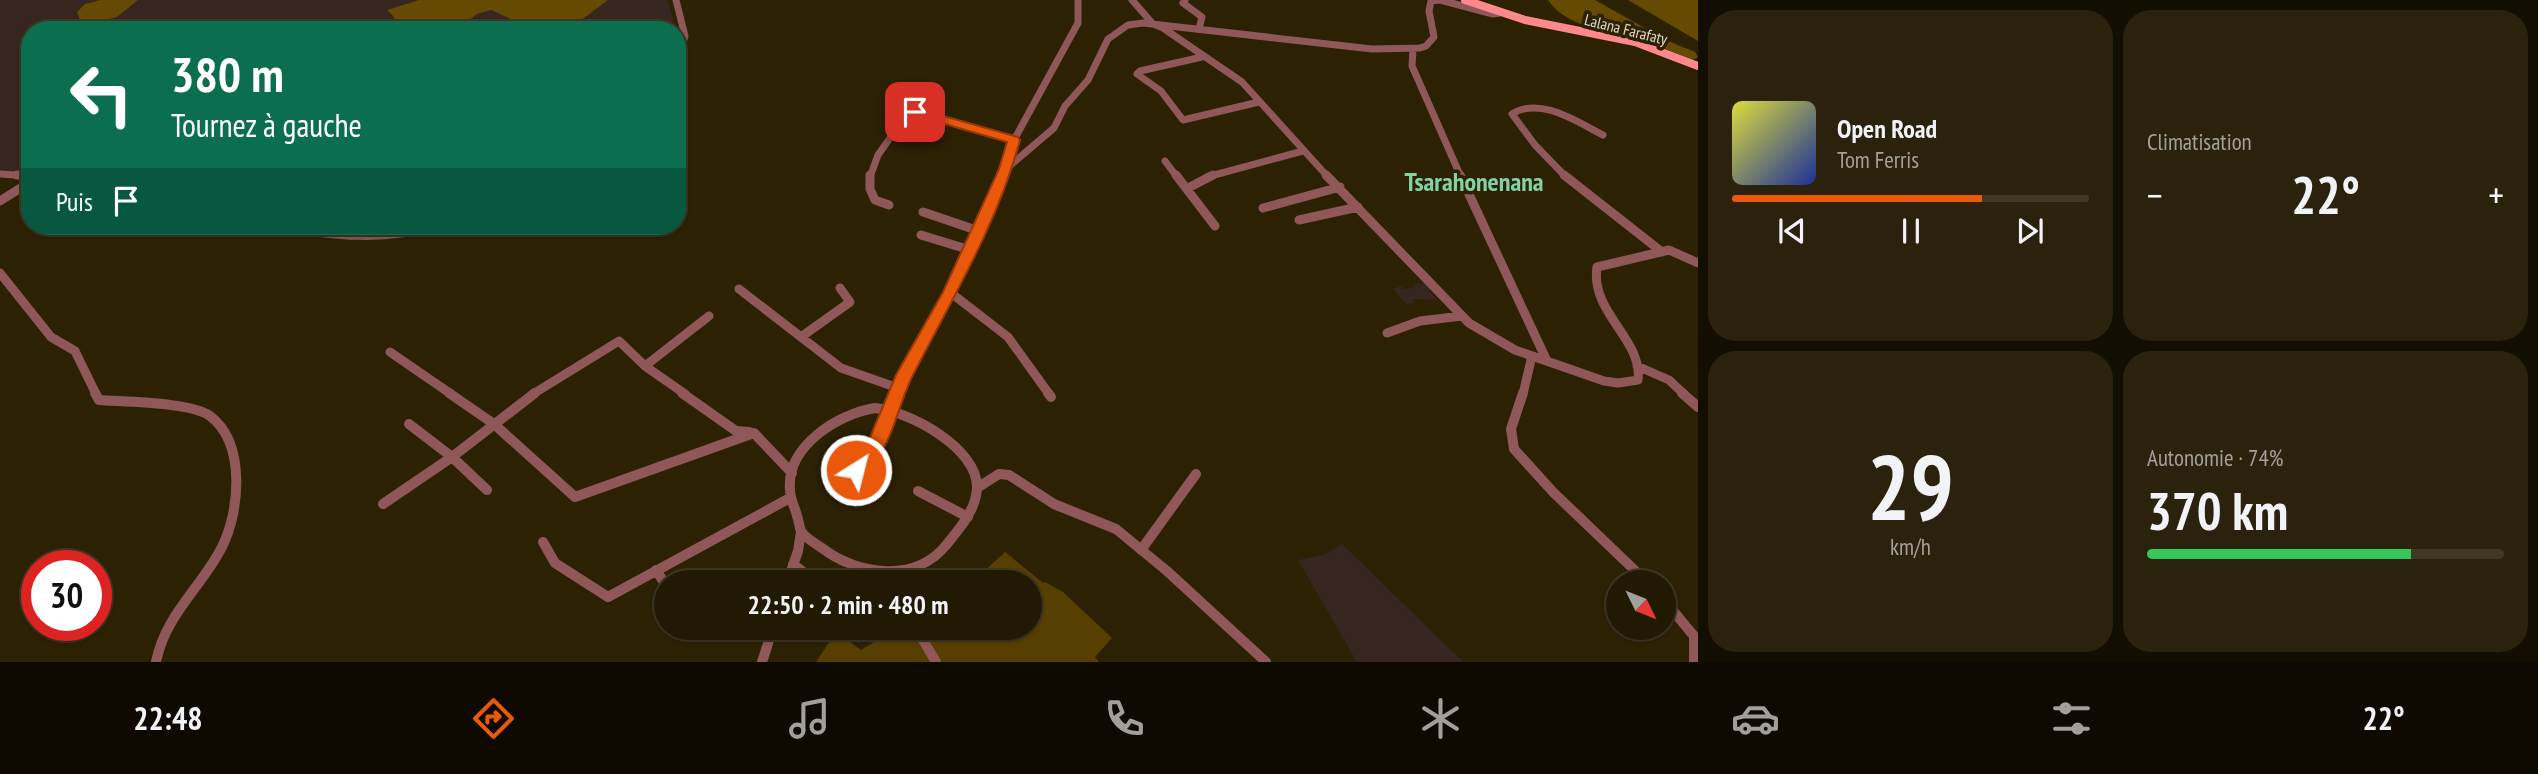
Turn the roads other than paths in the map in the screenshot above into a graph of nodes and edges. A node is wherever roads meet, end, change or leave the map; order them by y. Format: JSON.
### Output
{"nodes":[{"id":1,"x":676,"y":0,"type":"edge"},
{"id":2,"x":1078,"y":0,"type":"edge"},
{"id":3,"x":1132,"y":0,"type":"edge"},
{"id":4,"x":1185,"y":0,"type":"edge"},
{"id":5,"x":1439,"y":0,"type":"edge"},
{"id":6,"x":1465,"y":0,"type":"edge"},
{"id":7,"x":1500,"y":13,"type":"junction"},
{"id":8,"x":681,"y":21,"type":"edge"},
{"id":9,"x":1153,"y":24,"type":"junction"},
{"id":10,"x":1199,"y":29,"type":"junction"},
{"id":11,"x":1413,"y":49,"type":"junction"},
{"id":12,"x":1202,"y":57,"type":"junction"},
{"id":13,"x":1698,"y":65,"type":"edge"},
{"id":14,"x":1259,"y":102,"type":"junction"},
{"id":15,"x":1603,"y":135,"type":"dead end"},
{"id":16,"x":1014,"y":140,"type":"junction"},
{"id":17,"x":1303,"y":151,"type":"junction"},
{"id":18,"x":1165,"y":161,"type":"dead end"},
{"id":19,"x":1006,"y":169,"type":"junction"},
{"id":20,"x":0,"y":174,"type":"edge"},
{"id":21,"x":21,"y":175,"type":"edge"},
{"id":22,"x":1340,"y":187,"type":"junction"},
{"id":23,"x":21,"y":188,"type":"edge"},
{"id":24,"x":1188,"y":188,"type":"junction"},
{"id":25,"x":0,"y":201,"type":"edge"},
{"id":26,"x":889,"y":205,"type":"dead end"},
{"id":27,"x":1358,"y":207,"type":"junction"},
{"id":28,"x":1263,"y":208,"type":"dead end"},
{"id":29,"x":923,"y":212,"type":"dead end"},
{"id":30,"x":1299,"y":220,"type":"dead end"},
{"id":31,"x":1215,"y":226,"type":"dead end"},
{"id":32,"x":979,"y":231,"type":"junction"},
{"id":33,"x":355,"y":235,"type":"edge"},
{"id":34,"x":397,"y":235,"type":"edge"},
{"id":35,"x":921,"y":235,"type":"dead end"},
{"id":36,"x":970,"y":250,"type":"junction"},
{"id":37,"x":1662,"y":252,"type":"junction"},
{"id":38,"x":1698,"y":263,"type":"edge"},
{"id":39,"x":0,"y":273,"type":"edge"},
{"id":40,"x":841,"y":288,"type":"dead end"},
{"id":41,"x":739,"y":289,"type":"dead end"},
{"id":42,"x":951,"y":293,"type":"junction"},
{"id":43,"x":709,"y":316,"type":"dead end"},
{"id":44,"x":1462,"y":316,"type":"junction"},
{"id":45,"x":1387,"y":333,"type":"dead end"},
{"id":46,"x":801,"y":337,"type":"junction"},
{"id":47,"x":390,"y":352,"type":"dead end"},
{"id":48,"x":1532,"y":356,"type":"junction"},
{"id":49,"x":1547,"y":361,"type":"junction"},
{"id":50,"x":645,"y":366,"type":"junction"},
{"id":51,"x":1637,"y":366,"type":"junction"},
{"id":52,"x":898,"y":388,"type":"junction"},
{"id":53,"x":1051,"y":397,"type":"dead end"},
{"id":54,"x":1698,"y":407,"type":"edge"},
{"id":55,"x":890,"y":409,"type":"junction"},
{"id":56,"x":410,"y":424,"type":"dead end"},
{"id":57,"x":494,"y":424,"type":"junction"},
{"id":58,"x":754,"y":433,"type":"junction"},
{"id":59,"x":452,"y":457,"type":"junction"},
{"id":60,"x":856,"y":470,"type":"dead end"},
{"id":61,"x":792,"y":473,"type":"junction"},
{"id":62,"x":1196,"y":474,"type":"dead end"},
{"id":63,"x":977,"y":488,"type":"junction"},
{"id":64,"x":487,"y":490,"type":"dead end"},
{"id":65,"x":918,"y":491,"type":"dead end"},
{"id":66,"x":790,"y":498,"type":"junction"},
{"id":67,"x":383,"y":504,"type":"dead end"},
{"id":68,"x":968,"y":517,"type":"junction"},
{"id":69,"x":801,"y":532,"type":"junction"},
{"id":70,"x":543,"y":542,"type":"dead end"},
{"id":71,"x":1141,"y":550,"type":"junction"},
{"id":72,"x":793,"y":564,"type":"junction"},
{"id":73,"x":656,"y":570,"type":"edge"},
{"id":74,"x":791,"y":570,"type":"edge"},
{"id":75,"x":801,"y":570,"type":"edge"},
{"id":76,"x":875,"y":570,"type":"edge"},
{"id":77,"x":893,"y":570,"type":"edge"},
{"id":78,"x":1634,"y":570,"type":"edge"},
{"id":79,"x":654,"y":571,"type":"edge"},
{"id":80,"x":1676,"y":614,"type":"edge"},
{"id":81,"x":769,"y":640,"type":"edge"},
{"id":82,"x":923,"y":640,"type":"edge"},
{"id":83,"x":156,"y":662,"type":"edge"},
{"id":84,"x":762,"y":662,"type":"edge"},
{"id":85,"x":936,"y":662,"type":"edge"},
{"id":86,"x":1266,"y":662,"type":"edge"},
{"id":87,"x":1694,"y":662,"type":"edge"}],
"edges":[{"from":1,"to":8,"type":"street"},
{"from":2,"to":16,"type":"street"},
{"from":3,"to":9,"type":"street"},
{"from":4,"to":10,"type":"street"},
{"from":5,"to":7,"type":"street"},
{"from":5,"to":11,"type":"street"},
{"from":6,"to":7,"type":"main road","name":"Lalana Farafaty"},
{"from":7,"to":13,"type":"main road","name":"Lalana Farafaty"},
{"from":9,"to":10,"type":"street"},
{"from":9,"to":12,"type":"street"},
{"from":9,"to":19,"type":"street"},
{"from":10,"to":11,"type":"street"},
{"from":11,"to":49,"type":"street"},
{"from":12,"to":14,"type":"street"},
{"from":12,"to":14,"type":"street"},
{"from":14,"to":17,"type":"street"},
{"from":15,"to":37,"type":"street"},
{"from":16,"to":19,"type":"street"},
{"from":16,"to":26,"type":"street"},
{"from":17,"to":22,"type":"street"},
{"from":17,"to":24,"type":"street"},
{"from":18,"to":24,"type":"street"},
{"from":19,"to":32,"type":"street"},
{"from":20,"to":21,"type":"street"},
{"from":22,"to":27,"type":"street"},
{"from":22,"to":28,"type":"street"},
{"from":23,"to":25,"type":"street"},
{"from":24,"to":31,"type":"street"},
{"from":27,"to":30,"type":"street"},
{"from":27,"to":44,"type":"street"},
{"from":29,"to":32,"type":"street"},
{"from":32,"to":36,"type":"street"},
{"from":33,"to":34,"type":"street"},
{"from":35,"to":36,"type":"street"},
{"from":36,"to":42,"type":"street"},
{"from":37,"to":38,"type":"street"},
{"from":37,"to":51,"type":"street"},
{"from":39,"to":83,"type":"street"},
{"from":40,"to":46,"type":"street"},
{"from":41,"to":46,"type":"street"},
{"from":42,"to":52,"type":"street"},
{"from":42,"to":53,"type":"street"},
{"from":43,"to":50,"type":"street"},
{"from":44,"to":45,"type":"street"},
{"from":44,"to":48,"type":"street"},
{"from":46,"to":52,"type":"street"},
{"from":47,"to":57,"type":"street"},
{"from":48,"to":49,"type":"street"},
{"from":48,"to":78,"type":"street"},
{"from":49,"to":51,"type":"street"},
{"from":50,"to":57,"type":"street"},
{"from":50,"to":58,"type":"street"},
{"from":51,"to":54,"type":"street"},
{"from":52,"to":55,"type":"street"},
{"from":55,"to":60,"type":"street"},
{"from":55,"to":61,"type":"street"},
{"from":55,"to":63,"type":"street"},
{"from":56,"to":59,"type":"street"},
{"from":57,"to":58,"type":"street"},
{"from":57,"to":59,"type":"street"},
{"from":58,"to":61,"type":"street"},
{"from":59,"to":64,"type":"street"},
{"from":59,"to":67,"type":"street"},
{"from":61,"to":66,"type":"street"},
{"from":62,"to":71,"type":"street"},
{"from":63,"to":68,"type":"street"},
{"from":63,"to":71,"type":"street"},
{"from":65,"to":68,"type":"street"},
{"from":66,"to":69,"type":"street"},
{"from":66,"to":73,"type":"street"},
{"from":68,"to":77,"type":"street"},
{"from":69,"to":72,"type":"street"},
{"from":69,"to":76,"type":"street"},
{"from":70,"to":79,"type":"street"},
{"from":71,"to":86,"type":"street"},
{"from":72,"to":74,"type":"street"},
{"from":72,"to":75,"type":"street"},
{"from":80,"to":87,"type":"street"},
{"from":81,"to":84,"type":"street"},
{"from":82,"to":85,"type":"street"}]}
